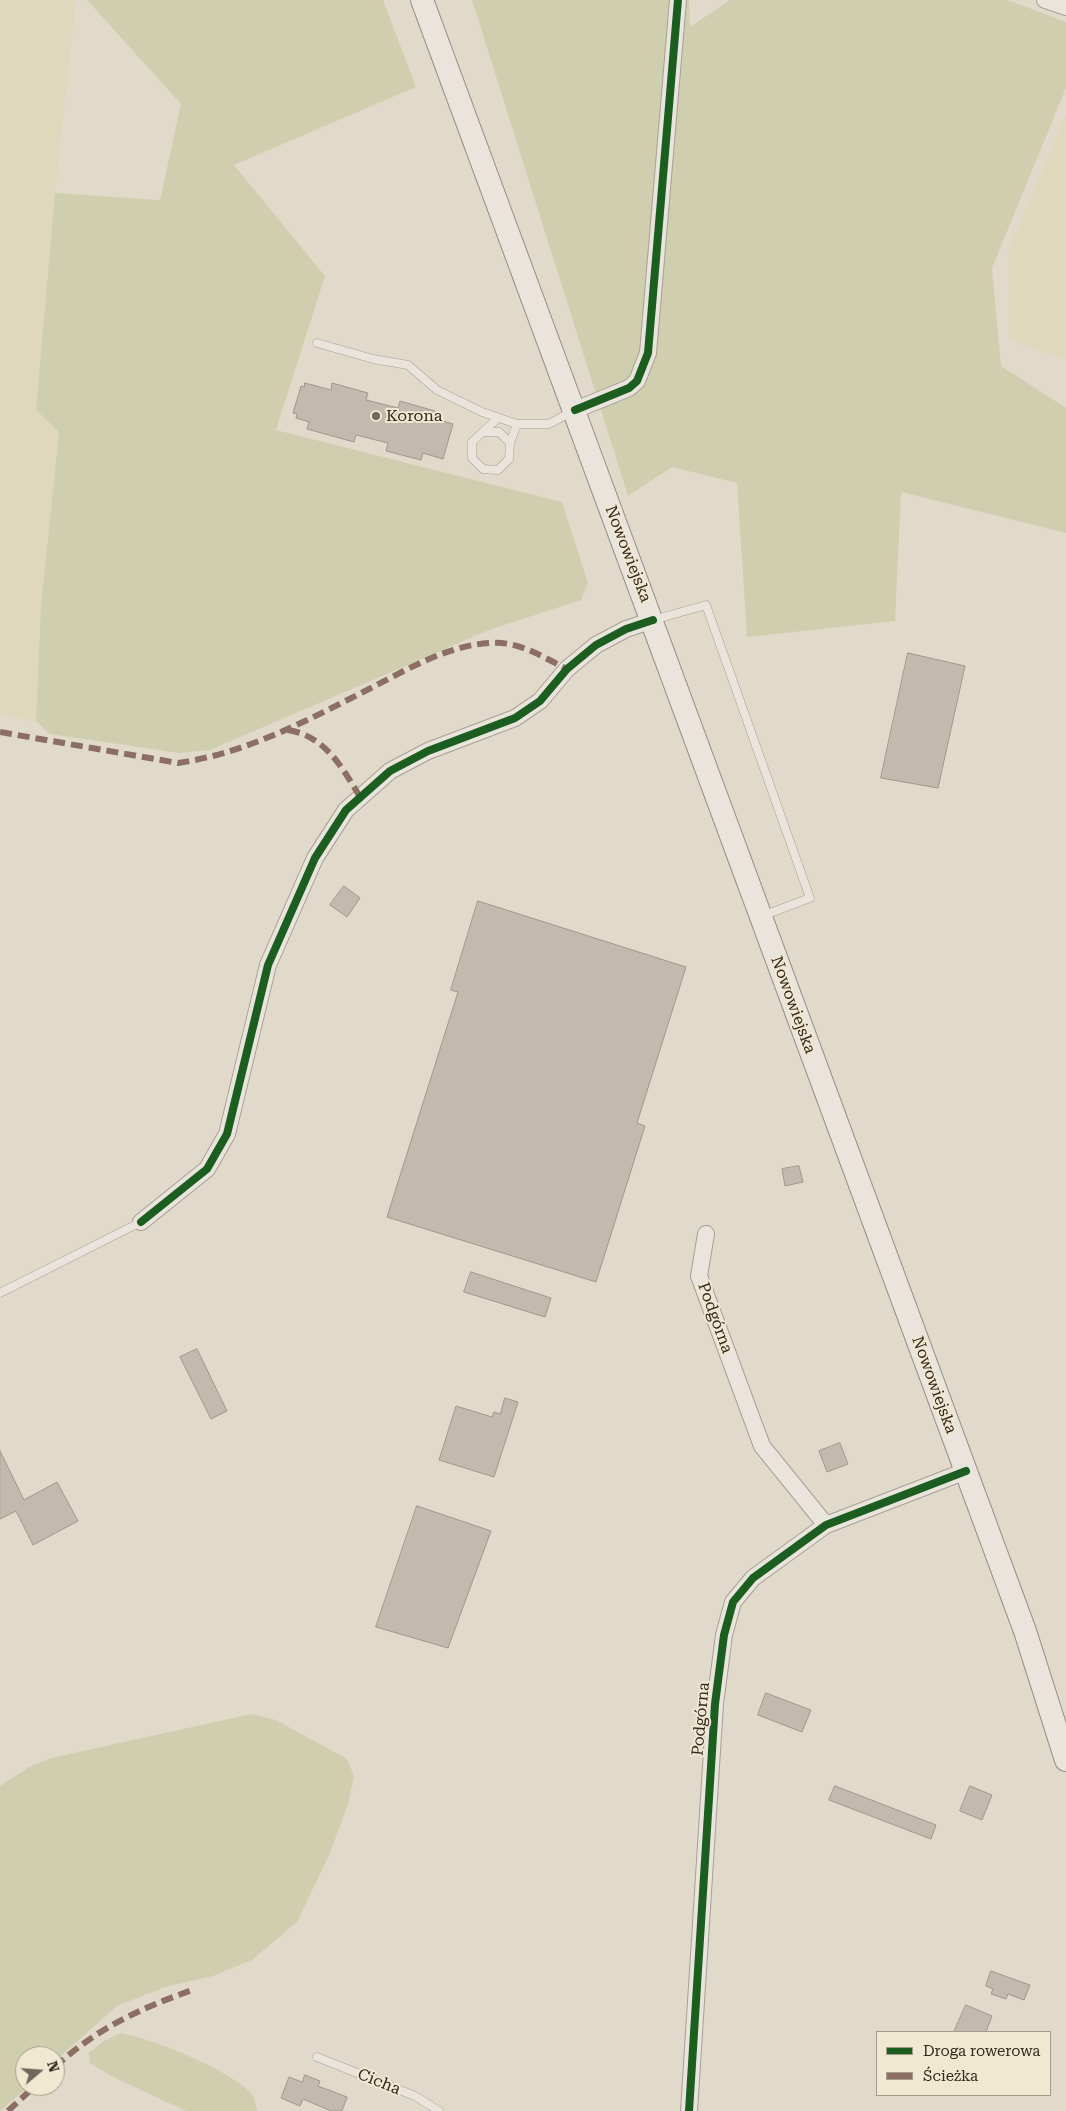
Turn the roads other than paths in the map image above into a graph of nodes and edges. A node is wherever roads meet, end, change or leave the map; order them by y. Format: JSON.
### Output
{"nodes":[{"id":1,"x":422,"y":0,"type":"edge"},
{"id":2,"x":678,"y":0,"type":"edge"},
{"id":3,"x":1045,"y":0,"type":"edge"},
{"id":4,"x":1066,"y":7,"type":"edge"},
{"id":5,"x":316,"y":343,"type":"dead end"},
{"id":6,"x":574,"y":410,"type":"junction"},
{"id":7,"x":498,"y":418,"type":"junction"},
{"id":8,"x":517,"y":424,"type":"junction"},
{"id":9,"x":483,"y":432,"type":"junction"},
{"id":10,"x":510,"y":443,"type":"junction"},
{"id":11,"x":653,"y":620,"type":"junction"},
{"id":12,"x":761,"y":917,"type":"junction"},
{"id":13,"x":141,"y":1222,"type":"joint"},
{"id":14,"x":706,"y":1234,"type":"dead end"},
{"id":15,"x":0,"y":1293,"type":"edge"},
{"id":16,"x":966,"y":1471,"type":"junction"},
{"id":17,"x":826,"y":1525,"type":"junction"},
{"id":18,"x":1066,"y":1760,"type":"edge"},
{"id":19,"x":317,"y":2057,"type":"dead end"},
{"id":20,"x":439,"y":2111,"type":"edge"},
{"id":21,"x":689,"y":2111,"type":"edge"}],
"edges":[{"from":1,"to":6,"type":"main road","name":"Nowowiejska"},
{"from":2,"to":6,"type":"street"},
{"from":3,"to":4,"type":"street"},
{"from":5,"to":7,"type":"lane"},
{"from":6,"to":8,"type":"lane"},
{"from":6,"to":11,"type":"main road","name":"Nowowiejska"},
{"from":7,"to":8,"type":"lane"},
{"from":7,"to":9,"type":"lane"},
{"from":8,"to":10,"type":"lane"},
{"from":9,"to":10,"type":"lane"},
{"from":9,"to":10,"type":"lane"},
{"from":11,"to":12,"type":"main road","name":"Nowowiejska"},
{"from":11,"to":12,"type":"lane"},
{"from":11,"to":13,"type":"street"},
{"from":12,"to":16,"type":"main road","name":"Nowowiejska"},
{"from":13,"to":15,"type":"lane"},
{"from":14,"to":17,"type":"street","name":"Podgórna"},
{"from":16,"to":17,"type":"street","name":"Podgórna"},
{"from":16,"to":18,"type":"main road","name":"Nowowiejska"},
{"from":17,"to":21,"type":"street","name":"Podgórna"},
{"from":19,"to":20,"type":"lane","name":"Cicha"}]}
